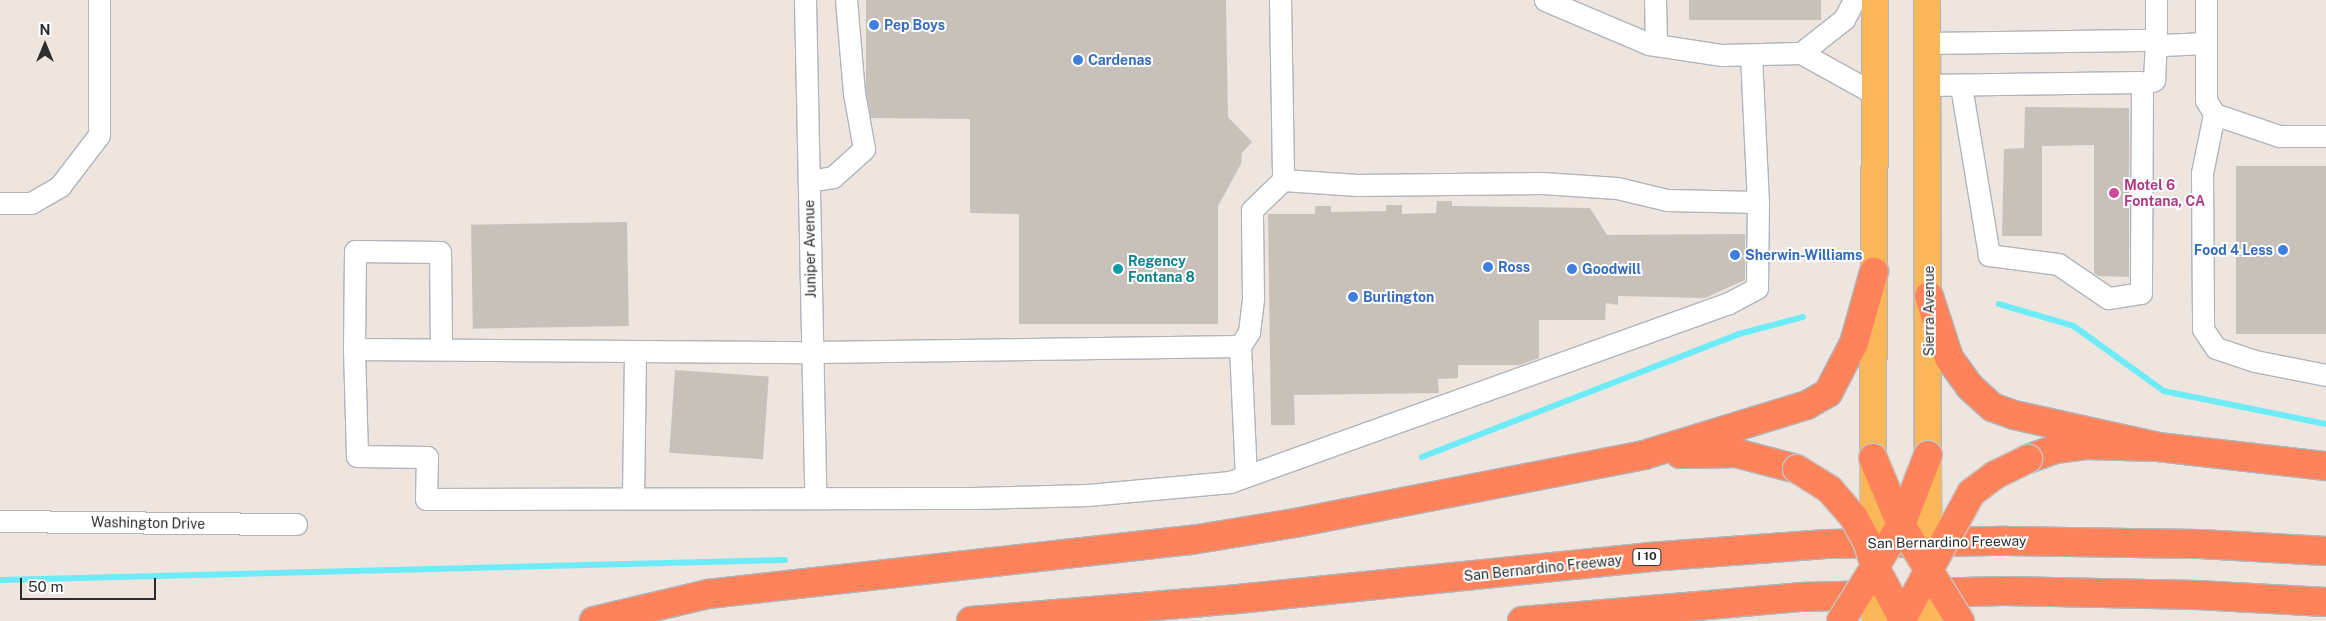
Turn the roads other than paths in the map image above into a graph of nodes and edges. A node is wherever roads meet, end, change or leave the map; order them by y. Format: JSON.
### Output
{"nodes":[{"id":1,"x":99,"y":0,"type":"edge"},
{"id":2,"x":805,"y":0,"type":"edge"},
{"id":3,"x":846,"y":0,"type":"edge"},
{"id":4,"x":1280,"y":0,"type":"edge"},
{"id":5,"x":1545,"y":0,"type":"edge"},
{"id":6,"x":1655,"y":0,"type":"edge"},
{"id":7,"x":1854,"y":0,"type":"edge"},
{"id":8,"x":1876,"y":0,"type":"edge"},
{"id":9,"x":1927,"y":0,"type":"edge"},
{"id":10,"x":2156,"y":0,"type":"edge"},
{"id":11,"x":2206,"y":0,"type":"edge"},
{"id":12,"x":2156,"y":40,"type":"junction"},
{"id":13,"x":1928,"y":43,"type":"junction"},
{"id":14,"x":2206,"y":43,"type":"junction"},
{"id":15,"x":1656,"y":45,"type":"junction"},
{"id":16,"x":1801,"y":53,"type":"junction"},
{"id":17,"x":1751,"y":54,"type":"junction"},
{"id":18,"x":2142,"y":84,"type":"junction"},
{"id":19,"x":1928,"y":85,"type":"junction"},
{"id":20,"x":1961,"y":85,"type":"junction"},
{"id":21,"x":1875,"y":94,"type":"junction"},
{"id":22,"x":2214,"y":114,"type":"junction"},
{"id":23,"x":2326,"y":136,"type":"edge"},
{"id":24,"x":1282,"y":180,"type":"junction"},
{"id":25,"x":809,"y":181,"type":"junction"},
{"id":26,"x":1758,"y":202,"type":"junction"},
{"id":27,"x":0,"y":203,"type":"edge"},
{"id":28,"x":1874,"y":272,"type":"junction"},
{"id":29,"x":1929,"y":296,"type":"junction"},
{"id":30,"x":1240,"y":346,"type":"junction"},
{"id":31,"x":354,"y":349,"type":"junction"},
{"id":32,"x":441,"y":349,"type":"junction"},
{"id":33,"x":635,"y":351,"type":"junction"},
{"id":34,"x":812,"y":352,"type":"junction"},
{"id":35,"x":2326,"y":375,"type":"edge"},
{"id":36,"x":2158,"y":447,"type":"junction"},
{"id":37,"x":1644,"y":455,"type":"junction"},
{"id":38,"x":1928,"y":455,"type":"junction"},
{"id":39,"x":1873,"y":458,"type":"junction"},
{"id":40,"x":2326,"y":466,"type":"edge"},
{"id":41,"x":1246,"y":476,"type":"junction"},
{"id":42,"x":815,"y":497,"type":"junction"},
{"id":43,"x":633,"y":498,"type":"junction"},
{"id":44,"x":0,"y":521,"type":"edge"},
{"id":45,"x":296,"y":524,"type":"dead end"},
{"id":46,"x":1901,"y":525,"type":"junction"},
{"id":47,"x":2326,"y":551,"type":"edge"},
{"id":48,"x":1929,"y":566,"type":"junction"},
{"id":49,"x":1875,"y":567,"type":"junction"},
{"id":50,"x":2326,"y":602,"type":"edge"},
{"id":51,"x":1902,"y":620,"type":"edge"},
{"id":52,"x":594,"y":621,"type":"edge"},
{"id":53,"x":971,"y":621,"type":"edge"},
{"id":54,"x":1522,"y":621,"type":"edge"},
{"id":55,"x":1841,"y":621,"type":"edge"},
{"id":56,"x":1875,"y":621,"type":"edge"},
{"id":57,"x":1929,"y":621,"type":"edge"},
{"id":58,"x":1960,"y":621,"type":"edge"}],
"edges":[{"from":1,"to":27,"type":"street"},
{"from":2,"to":25,"type":"street","name":"Juniper Avenue"},
{"from":3,"to":25,"type":"street"},
{"from":4,"to":24,"type":"street"},
{"from":5,"to":15,"type":"street"},
{"from":6,"to":15,"type":"street"},
{"from":7,"to":16,"type":"street"},
{"from":8,"to":21,"type":"main road"},
{"from":9,"to":13,"type":"main road","name":"Sierra Avenue"},
{"from":10,"to":12,"type":"street"},
{"from":11,"to":14,"type":"street"},
{"from":12,"to":13,"type":"street"},
{"from":12,"to":14,"type":"street"},
{"from":12,"to":18,"type":"street"},
{"from":13,"to":19,"type":"main road","name":"Sierra Avenue"},
{"from":14,"to":22,"type":"street"},
{"from":15,"to":17,"type":"street"},
{"from":16,"to":17,"type":"street"},
{"from":16,"to":21,"type":"street"},
{"from":17,"to":26,"type":"street"},
{"from":18,"to":20,"type":"street"},
{"from":18,"to":20,"type":"street"},
{"from":19,"to":20,"type":"street"},
{"from":19,"to":29,"type":"main road","name":"Sierra Avenue"},
{"from":21,"to":28,"type":"main road"},
{"from":22,"to":23,"type":"street"},
{"from":22,"to":35,"type":"street"},
{"from":24,"to":26,"type":"street"},
{"from":24,"to":30,"type":"street"},
{"from":25,"to":34,"type":"street","name":"Juniper Avenue"},
{"from":26,"to":41,"type":"street"},
{"from":28,"to":37,"type":"highway"},
{"from":28,"to":39,"type":"main road"},
{"from":29,"to":36,"type":"highway"},
{"from":29,"to":38,"type":"main road","name":"Sierra Avenue"},
{"from":30,"to":34,"type":"street"},
{"from":30,"to":41,"type":"street"},
{"from":31,"to":32,"type":"street"},
{"from":31,"to":32,"type":"street"},
{"from":31,"to":43,"type":"street"},
{"from":32,"to":33,"type":"street"},
{"from":33,"to":34,"type":"street"},
{"from":33,"to":43,"type":"street"},
{"from":34,"to":42,"type":"street","name":"Juniper Avenue"},
{"from":36,"to":40,"type":"highway"},
{"from":36,"to":48,"type":"highway","bridge":true},
{"from":37,"to":49,"type":"highway","bridge":true},
{"from":37,"to":52,"type":"highway"},
{"from":38,"to":46,"type":"highway","bridge":true},
{"from":38,"to":48,"type":"main road","name":"Sierra Avenue","bridge":true},
{"from":39,"to":46,"type":"highway","bridge":true},
{"from":39,"to":49,"type":"main road","bridge":true},
{"from":41,"to":42,"type":"street"},
{"from":42,"to":43,"type":"street"},
{"from":44,"to":45,"type":"street","name":"Washington Drive"},
{"from":46,"to":48,"type":"highway","bridge":true},
{"from":46,"to":49,"type":"highway","bridge":true},
{"from":47,"to":53,"type":"highway","name":"San Bernardino Freeway","number":"I 10"},
{"from":48,"to":51,"type":"highway","bridge":true},
{"from":48,"to":57,"type":"main road","name":"Sierra Avenue","bridge":true},
{"from":48,"to":58,"type":"highway","bridge":true},
{"from":49,"to":51,"type":"highway","bridge":true},
{"from":49,"to":55,"type":"highway","bridge":true},
{"from":49,"to":56,"type":"main road","bridge":true},
{"from":50,"to":54,"type":"highway"}]}
